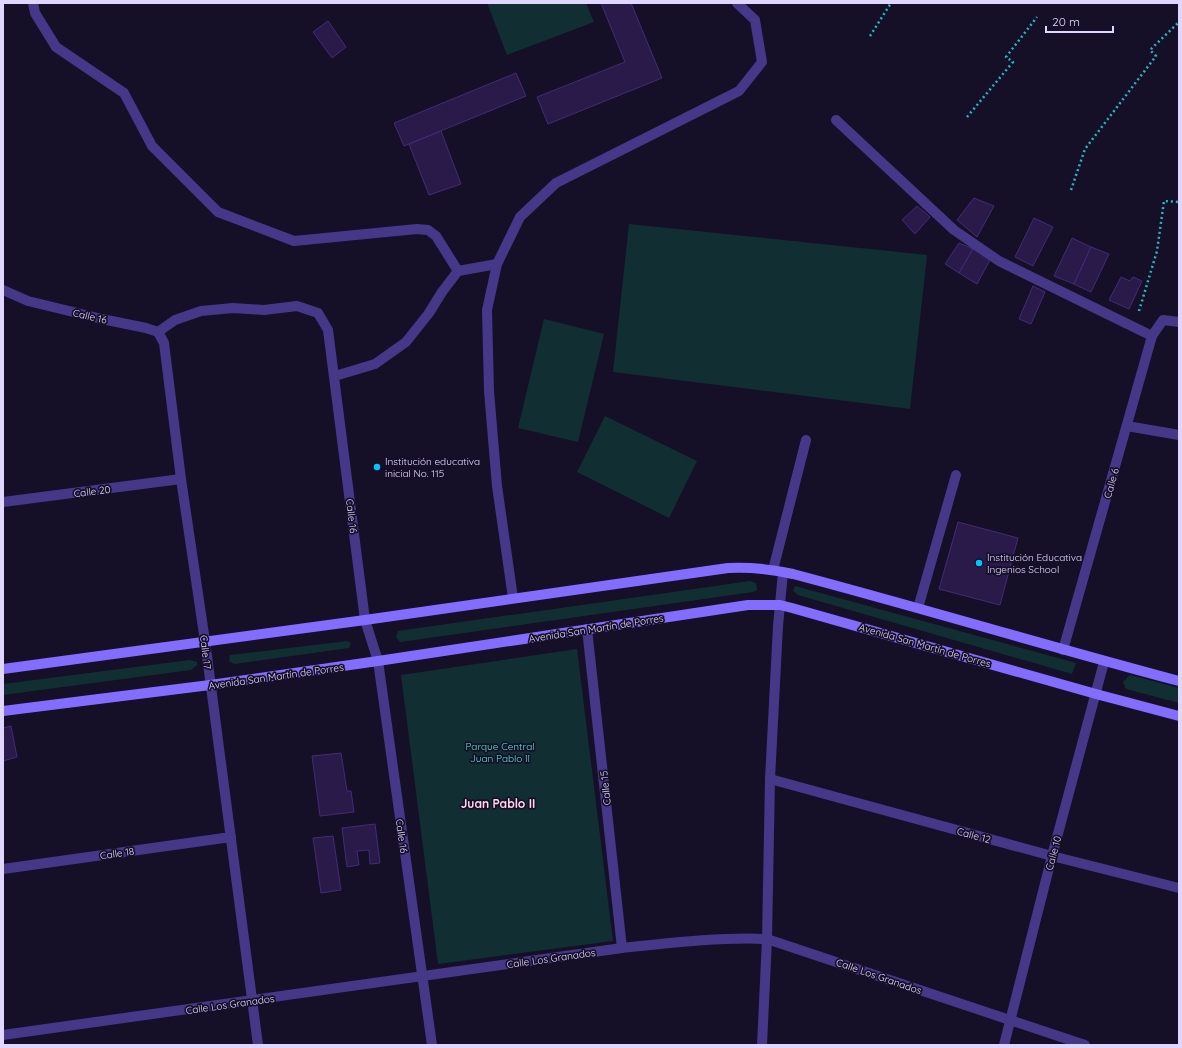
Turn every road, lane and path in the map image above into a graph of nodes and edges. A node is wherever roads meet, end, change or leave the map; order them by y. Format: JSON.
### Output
{"nodes":[{"id":1,"x":32,"y":3,"type":"edge"},
{"id":2,"x":737,"y":3,"type":"edge"},
{"id":3,"x":891,"y":3,"type":"edge"},
{"id":4,"x":1037,"y":17,"type":"dead end"},
{"id":5,"x":1179,"y":22,"type":"edge"},
{"id":6,"x":870,"y":36,"type":"dead end"},
{"id":7,"x":967,"y":117,"type":"dead end"},
{"id":8,"x":836,"y":120,"type":"dead end"},
{"id":9,"x":1071,"y":190,"type":"dead end"},
{"id":10,"x":1179,"y":202,"type":"edge"},
{"id":11,"x":497,"y":264,"type":"junction"},
{"id":12,"x":458,"y":271,"type":"junction"},
{"id":13,"x":3,"y":290,"type":"edge"},
{"id":14,"x":1179,"y":322,"type":"edge"},
{"id":15,"x":1135,"y":327,"type":"junction"},
{"id":16,"x":158,"y":332,"type":"junction"},
{"id":17,"x":1152,"y":336,"type":"junction"},
{"id":18,"x":335,"y":376,"type":"junction"},
{"id":19,"x":1127,"y":426,"type":"junction"},
{"id":20,"x":1179,"y":435,"type":"edge"},
{"id":21,"x":806,"y":440,"type":"dead end"},
{"id":22,"x":956,"y":475,"type":"dead end"},
{"id":23,"x":181,"y":479,"type":"junction"},
{"id":24,"x":3,"y":502,"type":"edge"},
{"id":25,"x":778,"y":571,"type":"junction"},
{"id":26,"x":513,"y":598,"type":"junction"},
{"id":27,"x":780,"y":605,"type":"junction"},
{"id":28,"x":918,"y":608,"type":"junction"},
{"id":29,"x":365,"y":620,"type":"junction"},
{"id":30,"x":587,"y":629,"type":"junction"},
{"id":31,"x":205,"y":642,"type":"junction"},
{"id":32,"x":1063,"y":650,"type":"junction"},
{"id":33,"x":378,"y":661,"type":"junction"},
{"id":34,"x":1104,"y":662,"type":"junction"},
{"id":35,"x":3,"y":669,"type":"edge"},
{"id":36,"x":1179,"y":682,"type":"edge"},
{"id":37,"x":210,"y":685,"type":"junction"},
{"id":38,"x":1096,"y":694,"type":"junction"},
{"id":39,"x":3,"y":711,"type":"edge"},
{"id":40,"x":1179,"y":716,"type":"edge"},
{"id":41,"x":770,"y":779,"type":"junction"},
{"id":42,"x":231,"y":837,"type":"junction"},
{"id":43,"x":1052,"y":856,"type":"junction"},
{"id":44,"x":3,"y":869,"type":"edge"},
{"id":45,"x":1179,"y":888,"type":"edge"},
{"id":46,"x":767,"y":939,"type":"junction"},
{"id":47,"x":622,"y":948,"type":"junction"},
{"id":48,"x":422,"y":976,"type":"junction"},
{"id":49,"x":252,"y":1000,"type":"junction"},
{"id":50,"x":1011,"y":1020,"type":"junction"},
{"id":51,"x":3,"y":1035,"type":"edge"},
{"id":52,"x":258,"y":1045,"type":"edge"},
{"id":53,"x":432,"y":1045,"type":"edge"},
{"id":54,"x":762,"y":1045,"type":"edge"},
{"id":55,"x":1004,"y":1045,"type":"edge"},
{"id":56,"x":1085,"y":1045,"type":"edge"}],
"edges":[{"from":1,"to":12,"type":"street"},
{"from":2,"to":11,"type":"street"},
{"from":3,"to":6,"type":"path"},
{"from":4,"to":7,"type":"path"},
{"from":5,"to":9,"type":"path"},
{"from":8,"to":15,"type":"street"},
{"from":10,"to":15,"type":"path"},
{"from":11,"to":12,"type":"street"},
{"from":11,"to":26,"type":"street"},
{"from":12,"to":18,"type":"street"},
{"from":13,"to":16,"type":"street","name":"Calle 16"},
{"from":14,"to":17,"type":"street","name":"Calle 6"},
{"from":15,"to":17,"type":"street"},
{"from":16,"to":18,"type":"street","name":"Calle 16"},
{"from":16,"to":23,"type":"street","name":"Calle 17"},
{"from":17,"to":19,"type":"street","name":"Calle 6"},
{"from":18,"to":29,"type":"street","name":"Calle 16"},
{"from":19,"to":20,"type":"street"},
{"from":19,"to":32,"type":"street","name":"Calle 6"},
{"from":21,"to":25,"type":"street"},
{"from":22,"to":28,"type":"street"},
{"from":23,"to":24,"type":"street","name":"Calle 20"},
{"from":23,"to":31,"type":"street","name":"Calle 17"},
{"from":25,"to":26,"type":"main road"},
{"from":25,"to":27,"type":"street"},
{"from":25,"to":28,"type":"main road"},
{"from":26,"to":29,"type":"main road"},
{"from":27,"to":30,"type":"main road","name":"Avenida San Martín de Porres"},
{"from":27,"to":38,"type":"main road","name":"Avenida San Martín de Porres"},
{"from":27,"to":41,"type":"street"},
{"from":28,"to":32,"type":"main road"},
{"from":29,"to":31,"type":"main road"},
{"from":29,"to":33,"type":"street","name":"Calle 16"},
{"from":30,"to":33,"type":"main road","name":"Avenida San Martín de Porres"},
{"from":30,"to":47,"type":"street","name":"Calle 15"},
{"from":31,"to":35,"type":"main road"},
{"from":31,"to":37,"type":"street","name":"Calle 17"},
{"from":32,"to":34,"type":"main road"},
{"from":33,"to":37,"type":"main road","name":"Avenida San Martín de Porres"},
{"from":33,"to":48,"type":"street","name":"Calle 16"},
{"from":34,"to":36,"type":"main road"},
{"from":34,"to":38,"type":"street","name":"Calle 10"},
{"from":37,"to":39,"type":"main road","name":"Avenida San Martín de Porres"},
{"from":37,"to":42,"type":"street","name":"Calle 17"},
{"from":38,"to":40,"type":"main road","name":"Avenida San Martín de Porres"},
{"from":38,"to":43,"type":"street","name":"Calle 10"},
{"from":41,"to":43,"type":"street","name":"Calle 12"},
{"from":41,"to":46,"type":"street"},
{"from":42,"to":44,"type":"street","name":"Calle 18"},
{"from":42,"to":49,"type":"street","name":"Calle 17"},
{"from":43,"to":45,"type":"street","name":"Calle 12"},
{"from":43,"to":50,"type":"street","name":"Calle 10"},
{"from":46,"to":47,"type":"street","name":"Calle Los Granados"},
{"from":46,"to":50,"type":"street","name":"Calle Los Granados"},
{"from":46,"to":54,"type":"street"},
{"from":47,"to":48,"type":"street","name":"Calle Los Granados"},
{"from":48,"to":49,"type":"street","name":"Calle Los Granados"},
{"from":48,"to":53,"type":"street","name":"Calle 16"},
{"from":49,"to":51,"type":"street","name":"Calle Los Granados"},
{"from":49,"to":52,"type":"street","name":"Calle 17"},
{"from":50,"to":55,"type":"street","name":"Calle 10"},
{"from":50,"to":56,"type":"street","name":"Calle Los Granados"}]}
